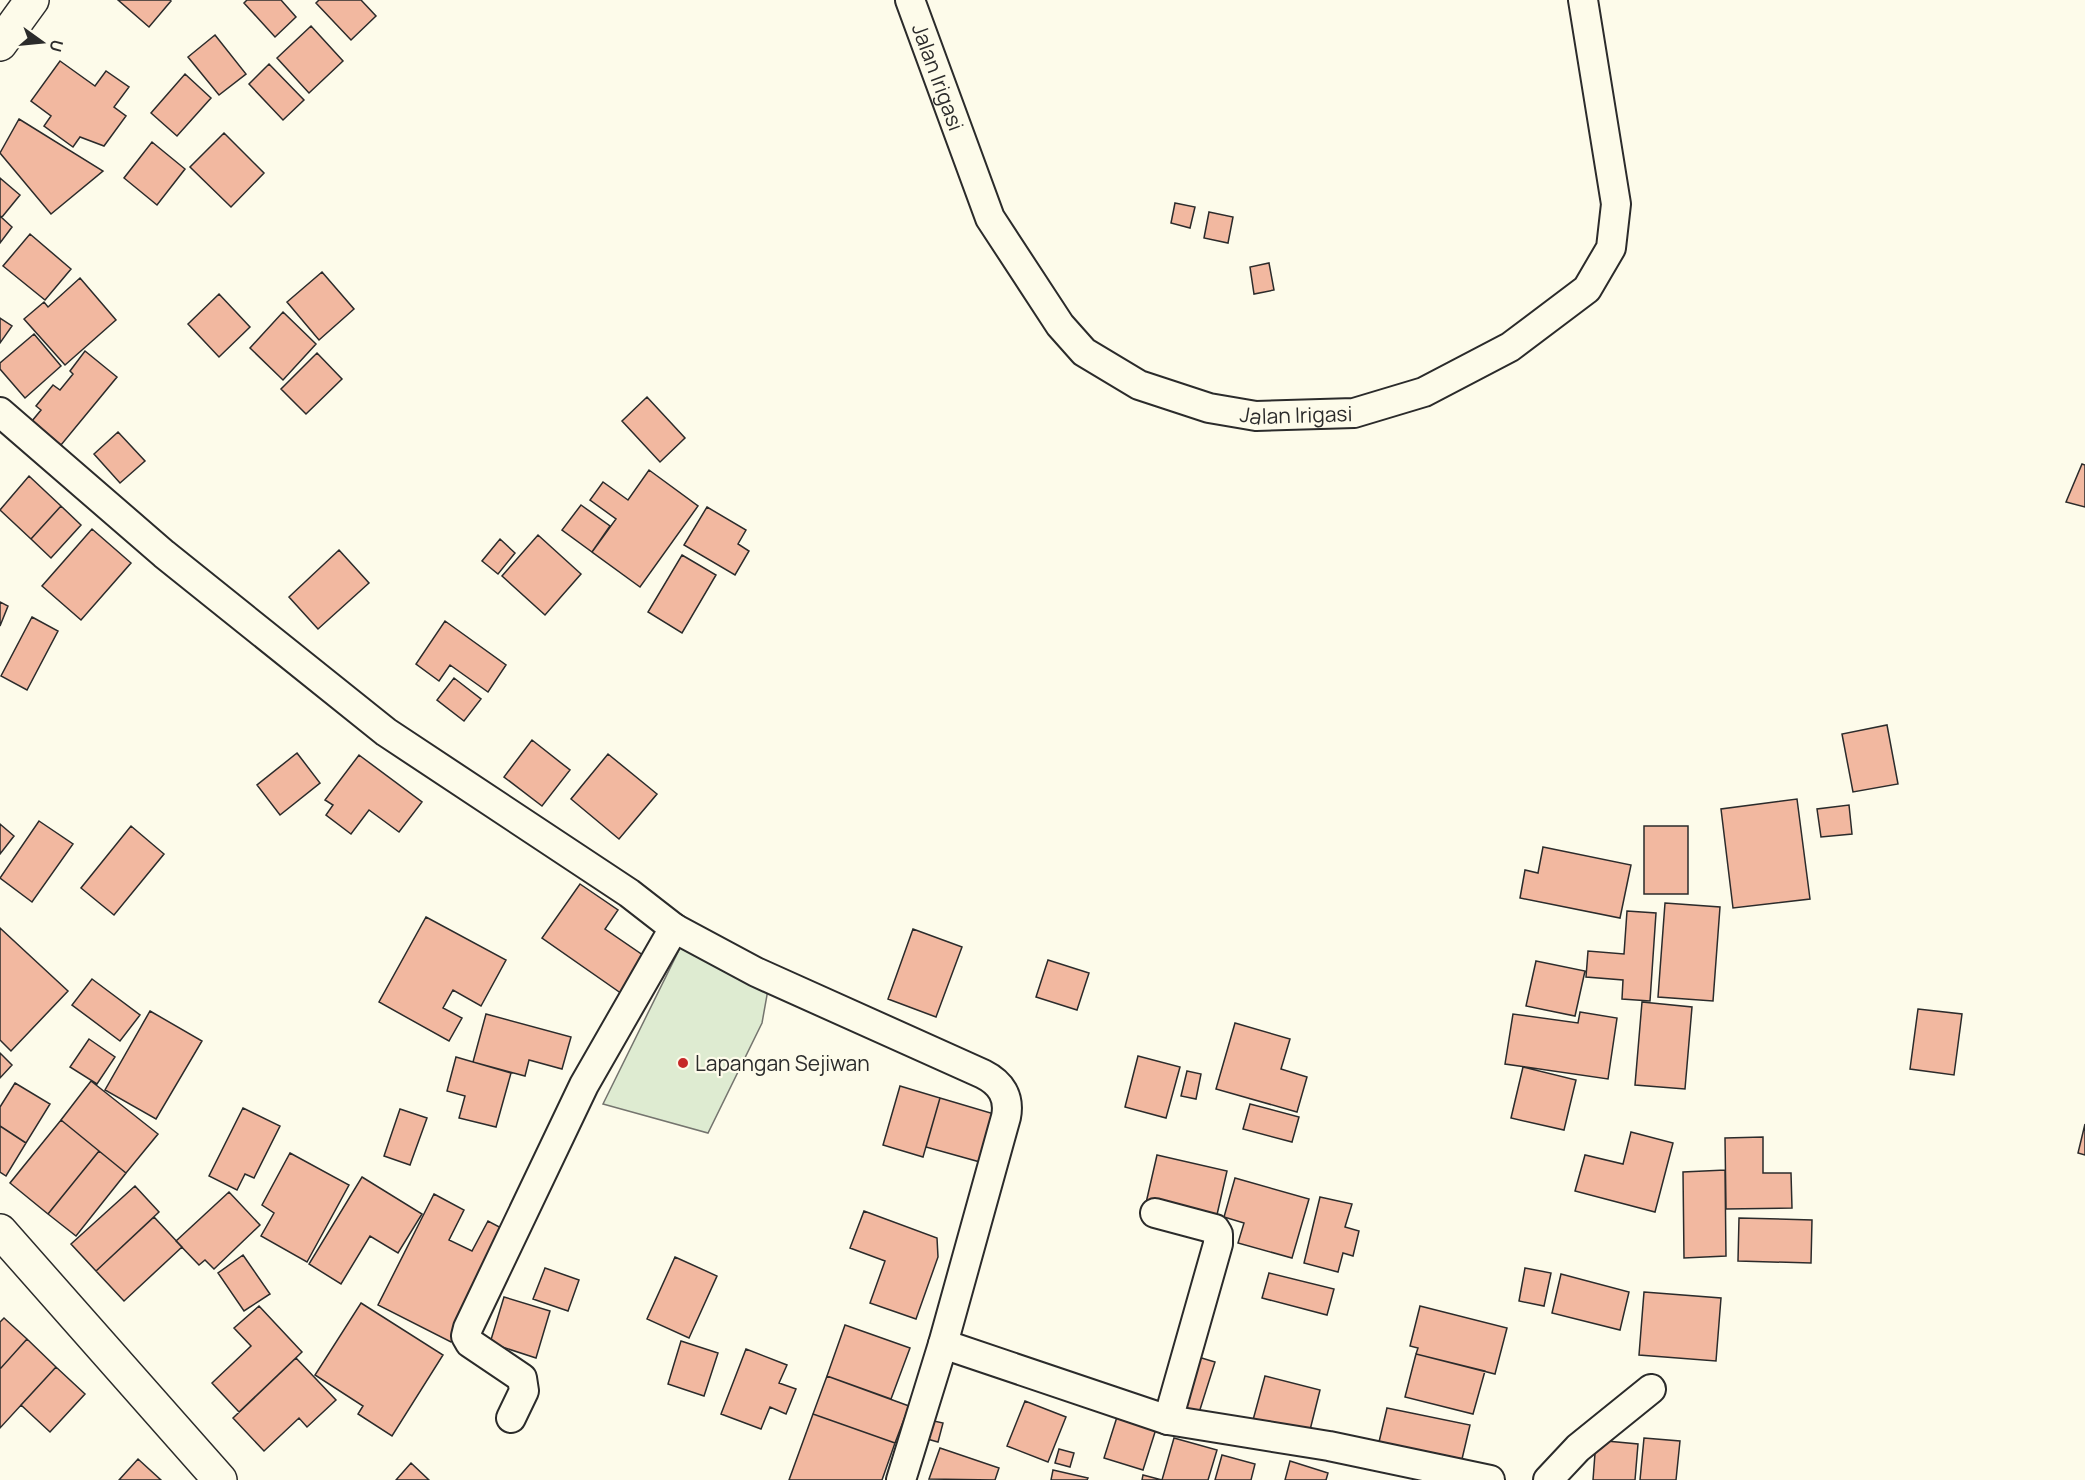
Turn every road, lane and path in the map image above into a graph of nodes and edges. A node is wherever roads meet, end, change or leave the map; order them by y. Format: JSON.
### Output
{"nodes":[{"id":1,"x":32,"y":0,"type":"edge"},
{"id":2,"x":910,"y":0,"type":"edge"},
{"id":3,"x":1583,"y":0,"type":"edge"},
{"id":4,"x":0,"y":44,"type":"edge"},
{"id":5,"x":0,"y":412,"type":"edge"},
{"id":6,"x":674,"y":928,"type":"junction"},
{"id":7,"x":1155,"y":1213,"type":"dead end"},
{"id":8,"x":0,"y":1231,"type":"edge"},
{"id":9,"x":944,"y":1344,"type":"junction"},
{"id":10,"x":1651,"y":1389,"type":"dead end"},
{"id":11,"x":511,"y":1418,"type":"dead end"},
{"id":12,"x":1168,"y":1420,"type":"junction"},
{"id":13,"x":220,"y":1480,"type":"edge"},
{"id":14,"x":901,"y":1480,"type":"edge"},
{"id":15,"x":1490,"y":1480,"type":"edge"},
{"id":16,"x":1548,"y":1480,"type":"edge"}],
"edges":[{"from":1,"to":4,"type":"main road"},
{"from":2,"to":3,"type":"street","name":"Jalan Irigasi"},
{"from":5,"to":6,"type":"street"},
{"from":6,"to":9,"type":"street"},
{"from":6,"to":11,"type":"street"},
{"from":7,"to":12,"type":"street"},
{"from":8,"to":13,"type":"main road"},
{"from":9,"to":12,"type":"street"},
{"from":9,"to":14,"type":"street"},
{"from":10,"to":16,"type":"street"},
{"from":12,"to":15,"type":"street"}]}
